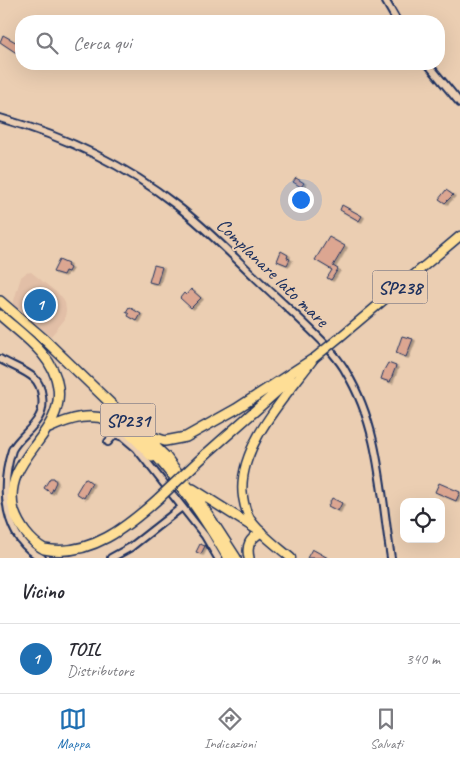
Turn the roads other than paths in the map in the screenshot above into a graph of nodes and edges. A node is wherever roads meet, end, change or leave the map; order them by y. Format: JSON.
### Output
{"nodes":[{"id":1,"x":385,"y":0,"type":"edge"},
{"id":2,"x":394,"y":15,"type":"edge"},
{"id":3,"x":433,"y":70,"type":"edge"},
{"id":4,"x":460,"y":103,"type":"edge"},
{"id":5,"x":0,"y":118,"type":"edge"},
{"id":6,"x":460,"y":236,"type":"edge"},
{"id":7,"x":0,"y":301,"type":"edge"},
{"id":8,"x":0,"y":308,"type":"edge"},
{"id":9,"x":0,"y":315,"type":"edge"},
{"id":10,"x":313,"y":359,"type":"junction"},
{"id":11,"x":0,"y":360,"type":"edge"},
{"id":12,"x":122,"y":414,"type":"junction"},
{"id":13,"x":48,"y":428,"type":"junction"},
{"id":14,"x":108,"y":442,"type":"dead end"},
{"id":15,"x":166,"y":467,"type":"junction"},
{"id":16,"x":188,"y":486,"type":"junction"},
{"id":17,"x":182,"y":507,"type":"junction"},
{"id":18,"x":261,"y":532,"type":"junction"},
{"id":19,"x":42,"y":558,"type":"edge"},
{"id":20,"x":111,"y":558,"type":"edge"},
{"id":21,"x":218,"y":558,"type":"edge"},
{"id":22,"x":228,"y":558,"type":"edge"},
{"id":23,"x":236,"y":558,"type":"edge"},
{"id":24,"x":249,"y":558,"type":"edge"},
{"id":25,"x":291,"y":558,"type":"edge"},
{"id":26,"x":390,"y":558,"type":"edge"}],
"edges":[{"from":1,"to":2,"type":"street"},
{"from":3,"to":4,"type":"street"},
{"from":5,"to":26,"type":"street","name":"Complanare lato mare"},
{"from":6,"to":10,"type":"main road","number":"SP238","bridge":true},
{"from":7,"to":12,"type":"highway","number":"SP231"},
{"from":8,"to":15,"type":"highway","number":"SP231"},
{"from":9,"to":13,"type":"highway"},
{"from":10,"to":12,"type":"highway"},
{"from":10,"to":13,"type":"highway","number":"SP238","bridge":true},
{"from":10,"to":18,"type":"main road"},
{"from":11,"to":19,"type":"street"},
{"from":12,"to":16,"type":"highway","number":"SP231"},
{"from":13,"to":15,"type":"highway"},
{"from":14,"to":17,"type":"street"},
{"from":15,"to":22,"type":"highway","number":"SP231"},
{"from":16,"to":18,"type":"highway"},
{"from":16,"to":23,"type":"highway","number":"SP231"},
{"from":17,"to":20,"type":"street"},
{"from":17,"to":21,"type":"street"},
{"from":18,"to":24,"type":"highway"},
{"from":18,"to":25,"type":"main road"}]}
